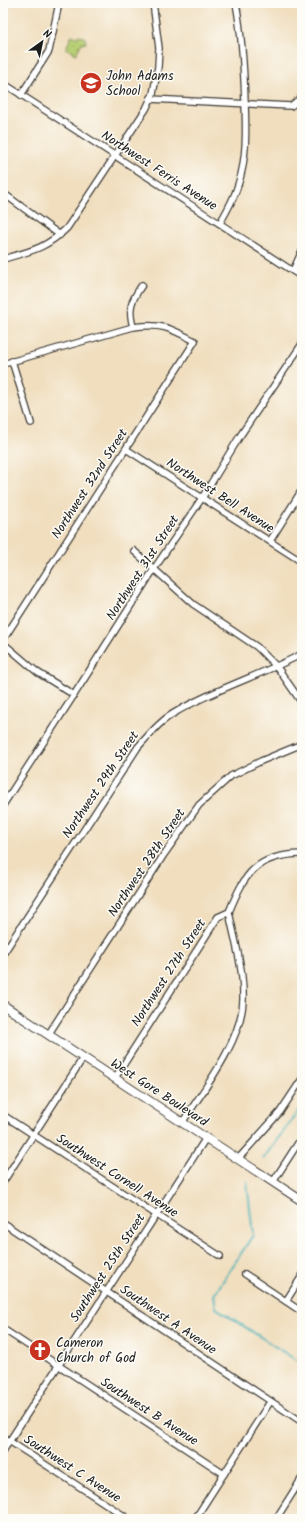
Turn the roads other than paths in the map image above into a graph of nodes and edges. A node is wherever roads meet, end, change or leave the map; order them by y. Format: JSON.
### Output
{"nodes":[{"id":1,"x":59,"y":3,"type":"edge"},
{"id":2,"x":153,"y":3,"type":"edge"},
{"id":3,"x":236,"y":3,"type":"edge"},
{"id":4,"x":3,"y":83,"type":"edge"},
{"id":5,"x":21,"y":95,"type":"junction"},
{"id":6,"x":302,"y":98,"type":"edge"},
{"id":7,"x":150,"y":99,"type":"junction"},
{"id":8,"x":246,"y":104,"type":"junction"},
{"id":9,"x":114,"y":154,"type":"junction"},
{"id":10,"x":3,"y":193,"type":"edge"},
{"id":11,"x":220,"y":223,"type":"junction"},
{"id":12,"x":60,"y":235,"type":"junction"},
{"id":13,"x":302,"y":251,"type":"edge"},
{"id":14,"x":3,"y":259,"type":"edge"},
{"id":15,"x":293,"y":272,"type":"junction"},
{"id":16,"x":302,"y":277,"type":"edge"},
{"id":17,"x":142,"y":285,"type":"dead end"},
{"id":18,"x":133,"y":327,"type":"junction"},
{"id":19,"x":302,"y":344,"type":"edge"},
{"id":20,"x":12,"y":361,"type":"junction"},
{"id":21,"x":3,"y":364,"type":"edge"},
{"id":22,"x":31,"y":423,"type":"dead end"},
{"id":23,"x":126,"y":449,"type":"junction"},
{"id":24,"x":302,"y":490,"type":"edge"},
{"id":25,"x":202,"y":498,"type":"junction"},
{"id":26,"x":270,"y":541,"type":"junction"},
{"id":27,"x":134,"y":551,"type":"dead end"},
{"id":28,"x":302,"y":562,"type":"edge"},
{"id":29,"x":154,"y":569,"type":"junction"},
{"id":30,"x":3,"y":640,"type":"edge"},
{"id":31,"x":3,"y":643,"type":"edge"},
{"id":32,"x":302,"y":654,"type":"edge"},
{"id":33,"x":277,"y":667,"type":"junction"},
{"id":34,"x":74,"y":695,"type":"junction"},
{"id":35,"x":302,"y":703,"type":"edge"},
{"id":36,"x":302,"y":744,"type":"edge"},
{"id":37,"x":3,"y":805,"type":"edge"},
{"id":38,"x":302,"y":854,"type":"edge"},
{"id":39,"x":229,"y":912,"type":"junction"},
{"id":40,"x":3,"y":954,"type":"edge"},
{"id":41,"x":3,"y":1005,"type":"edge"},
{"id":42,"x":48,"y":1034,"type":"junction"},
{"id":43,"x":83,"y":1058,"type":"junction"},
{"id":44,"x":114,"y":1078,"type":"junction"},
{"id":45,"x":302,"y":1079,"type":"edge"},
{"id":46,"x":3,"y":1115,"type":"edge"},
{"id":47,"x":182,"y":1123,"type":"junction"},
{"id":48,"x":34,"y":1135,"type":"junction"},
{"id":49,"x":302,"y":1137,"type":"edge"},
{"id":50,"x":206,"y":1138,"type":"junction"},
{"id":51,"x":238,"y":1159,"type":"junction"},
{"id":52,"x":3,"y":1182,"type":"edge"},
{"id":53,"x":273,"y":1182,"type":"junction"},
{"id":54,"x":302,"y":1201,"type":"edge"},
{"id":55,"x":156,"y":1215,"type":"junction"},
{"id":56,"x":3,"y":1223,"type":"edge"},
{"id":57,"x":220,"y":1256,"type":"dead end"},
{"id":58,"x":245,"y":1274,"type":"dead end"},
{"id":59,"x":302,"y":1276,"type":"edge"},
{"id":60,"x":106,"y":1292,"type":"junction"},
{"id":61,"x":286,"y":1301,"type":"junction"},
{"id":62,"x":302,"y":1312,"type":"edge"},
{"id":63,"x":3,"y":1330,"type":"edge"},
{"id":64,"x":58,"y":1366,"type":"junction"},
{"id":65,"x":270,"y":1402,"type":"junction"},
{"id":66,"x":302,"y":1422,"type":"edge"},
{"id":67,"x":3,"y":1437,"type":"edge"},
{"id":68,"x":9,"y":1441,"type":"junction"},
{"id":69,"x":3,"y":1451,"type":"edge"},
{"id":70,"x":224,"y":1474,"type":"junction"},
{"id":71,"x":302,"y":1478,"type":"edge"},
{"id":72,"x":129,"y":1519,"type":"edge"},
{"id":73,"x":195,"y":1519,"type":"edge"},
{"id":74,"x":276,"y":1519,"type":"edge"}],
"edges":[{"from":1,"to":5,"type":"street"},
{"from":2,"to":7,"type":"street"},
{"from":3,"to":8,"type":"street"},
{"from":4,"to":5,"type":"street","name":"Northwest Ferris Avenue"},
{"from":5,"to":9,"type":"street","name":"Northwest Ferris Avenue"},
{"from":6,"to":8,"type":"street"},
{"from":7,"to":8,"type":"street"},
{"from":7,"to":9,"type":"street"},
{"from":8,"to":11,"type":"street"},
{"from":9,"to":11,"type":"street","name":"Northwest Ferris Avenue"},
{"from":9,"to":12,"type":"street"},
{"from":10,"to":12,"type":"street"},
{"from":11,"to":15,"type":"street","name":"Northwest Ferris Avenue"},
{"from":12,"to":14,"type":"street"},
{"from":13,"to":15,"type":"street"},
{"from":15,"to":16,"type":"street","name":"Northwest Ferris Avenue"},
{"from":17,"to":18,"type":"street"},
{"from":18,"to":20,"type":"street"},
{"from":18,"to":23,"type":"street","name":"Northwest 32nd Street"},
{"from":19,"to":25,"type":"street","name":"Northwest 31st Street"},
{"from":20,"to":21,"type":"street"},
{"from":20,"to":22,"type":"street"},
{"from":23,"to":25,"type":"street","name":"Northwest Bell Avenue"},
{"from":23,"to":30,"type":"street","name":"Northwest 32nd Street"},
{"from":24,"to":26,"type":"street"},
{"from":25,"to":26,"type":"street","name":"Northwest Bell Avenue"},
{"from":25,"to":29,"type":"street","name":"Northwest 31st Street"},
{"from":26,"to":28,"type":"street","name":"Northwest Bell Avenue"},
{"from":27,"to":29,"type":"street"},
{"from":29,"to":33,"type":"street"},
{"from":29,"to":34,"type":"street","name":"Northwest 31st Street"},
{"from":31,"to":34,"type":"street"},
{"from":32,"to":33,"type":"street","name":"Northwest 29th Street"},
{"from":33,"to":35,"type":"street"},
{"from":33,"to":40,"type":"street","name":"Northwest 29th Street"},
{"from":34,"to":37,"type":"street","name":"Northwest 31st Street"},
{"from":36,"to":42,"type":"street","name":"Northwest 28th Street"},
{"from":38,"to":39,"type":"street"},
{"from":39,"to":44,"type":"street","name":"Northwest 27th Street"},
{"from":39,"to":47,"type":"street"},
{"from":41,"to":42,"type":"main road","name":"West Gore Boulevard"},
{"from":42,"to":43,"type":"main road","name":"West Gore Boulevard"},
{"from":43,"to":44,"type":"main road","name":"West Gore Boulevard"},
{"from":43,"to":48,"type":"street"},
{"from":44,"to":47,"type":"main road","name":"West Gore Boulevard"},
{"from":45,"to":51,"type":"street"},
{"from":46,"to":48,"type":"street","name":"Southwest Cornell Avenue"},
{"from":47,"to":50,"type":"main road","name":"West Gore Boulevard"},
{"from":48,"to":52,"type":"street"},
{"from":48,"to":55,"type":"street","name":"Southwest Cornell Avenue"},
{"from":49,"to":53,"type":"street"},
{"from":50,"to":51,"type":"main road","name":"West Gore Boulevard"},
{"from":50,"to":55,"type":"street","name":"Southwest 25th Street"},
{"from":51,"to":53,"type":"main road","name":"West Gore Boulevard"},
{"from":53,"to":54,"type":"main road","name":"West Gore Boulevard"},
{"from":55,"to":57,"type":"street","name":"Southwest Cornell Avenue"},
{"from":55,"to":60,"type":"street","name":"Southwest 25th Street"},
{"from":56,"to":60,"type":"street","name":"Southwest A Avenue"},
{"from":58,"to":61,"type":"street"},
{"from":59,"to":61,"type":"street"},
{"from":60,"to":64,"type":"street","name":"Southwest 25th Street"},
{"from":60,"to":65,"type":"street","name":"Southwest A Avenue"},
{"from":61,"to":62,"type":"street"},
{"from":63,"to":64,"type":"street","name":"Southwest B Avenue"},
{"from":64,"to":68,"type":"street","name":"Southwest 25th Street"},
{"from":64,"to":70,"type":"street","name":"Southwest B Avenue"},
{"from":65,"to":66,"type":"street","name":"Southwest A Avenue"},
{"from":65,"to":70,"type":"street"},
{"from":67,"to":68,"type":"street","name":"Southwest C Avenue"},
{"from":68,"to":69,"type":"street","name":"Southwest 25th Street"},
{"from":68,"to":72,"type":"street","name":"Southwest C Avenue"},
{"from":70,"to":73,"type":"street"},
{"from":71,"to":74,"type":"street"}]}
